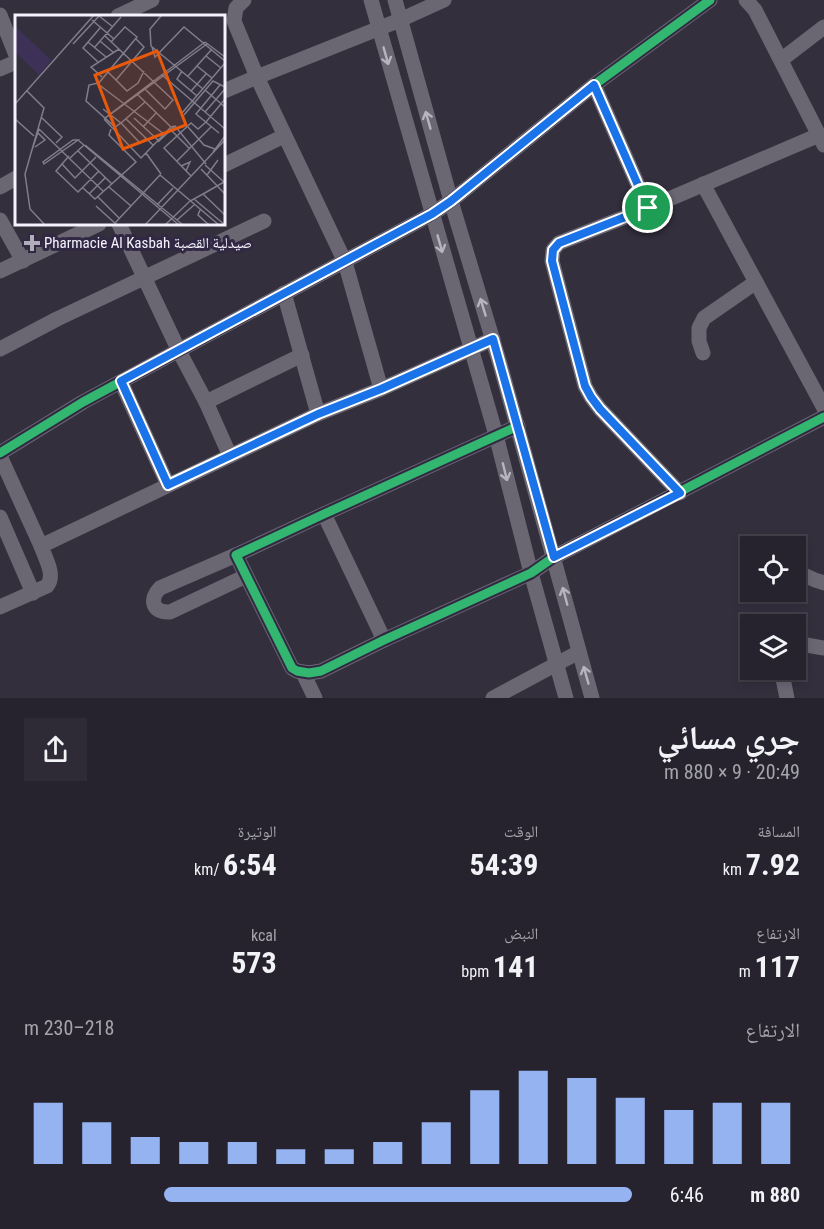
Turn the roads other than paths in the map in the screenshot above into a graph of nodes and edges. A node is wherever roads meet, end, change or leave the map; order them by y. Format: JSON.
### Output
{"nodes":[{"id":1,"x":152,"y":0,"type":"edge"},
{"id":2,"x":244,"y":0,"type":"edge"},
{"id":3,"x":371,"y":0,"type":"edge"},
{"id":4,"x":395,"y":0,"type":"edge"},
{"id":5,"x":444,"y":0,"type":"edge"},
{"id":6,"x":710,"y":0,"type":"edge"},
{"id":7,"x":746,"y":0,"type":"edge"},
{"id":8,"x":0,"y":15,"type":"edge"},
{"id":9,"x":120,"y":15,"type":"edge"},
{"id":10,"x":400,"y":20,"type":"junction"},
{"id":11,"x":824,"y":27,"type":"edge"},
{"id":12,"x":378,"y":28,"type":"junction"},
{"id":13,"x":15,"y":52,"type":"edge"},
{"id":14,"x":781,"y":60,"type":"junction"},
{"id":15,"x":15,"y":62,"type":"edge"},
{"id":16,"x":0,"y":69,"type":"edge"},
{"id":17,"x":257,"y":77,"type":"junction"},
{"id":18,"x":594,"y":85,"type":"junction"},
{"id":19,"x":225,"y":91,"type":"edge"},
{"id":20,"x":820,"y":129,"type":"edge"},
{"id":21,"x":284,"y":136,"type":"junction"},
{"id":22,"x":225,"y":165,"type":"edge"},
{"id":23,"x":15,"y":179,"type":"edge"},
{"id":24,"x":703,"y":184,"type":"junction"},
{"id":25,"x":0,"y":187,"type":"edge"},
{"id":26,"x":451,"y":201,"type":"junction"},
{"id":27,"x":648,"y":208,"type":"junction"},
{"id":28,"x":432,"y":214,"type":"junction"},
{"id":29,"x":0,"y":220,"type":"edge"},
{"id":30,"x":264,"y":221,"type":"dead end"},
{"id":31,"x":97,"y":225,"type":"edge"},
{"id":32,"x":119,"y":225,"type":"edge"},
{"id":33,"x":22,"y":261,"type":"junction"},
{"id":34,"x":345,"y":262,"type":"junction"},
{"id":35,"x":0,"y":271,"type":"edge"},
{"id":36,"x":144,"y":278,"type":"junction"},
{"id":37,"x":756,"y":282,"type":"junction"},
{"id":38,"x":284,"y":293,"type":"junction"},
{"id":39,"x":493,"y":339,"type":"junction"},
{"id":40,"x":0,"y":348,"type":"edge"},
{"id":41,"x":471,"y":348,"type":"junction"},
{"id":42,"x":179,"y":351,"type":"junction"},
{"id":43,"x":703,"y":353,"type":"dead end"},
{"id":44,"x":302,"y":355,"type":"junction"},
{"id":45,"x":121,"y":381,"type":"junction"},
{"id":46,"x":381,"y":389,"type":"junction"},
{"id":47,"x":206,"y":402,"type":"junction"},
{"id":48,"x":824,"y":408,"type":"edge"},
{"id":49,"x":318,"y":414,"type":"junction"},
{"id":50,"x":824,"y":417,"type":"edge"},
{"id":51,"x":518,"y":426,"type":"junction"},
{"id":52,"x":496,"y":435,"type":"junction"},
{"id":53,"x":0,"y":454,"type":"edge"},
{"id":54,"x":230,"y":456,"type":"junction"},
{"id":55,"x":168,"y":485,"type":"junction"},
{"id":56,"x":680,"y":493,"type":"junction"},
{"id":57,"x":324,"y":514,"type":"junction"},
{"id":58,"x":0,"y":518,"type":"edge"},
{"id":59,"x":30,"y":521,"type":"junction"},
{"id":60,"x":3,"y":535,"type":"edge"},
{"id":61,"x":41,"y":546,"type":"junction"},
{"id":62,"x":236,"y":555,"type":"junction"},
{"id":63,"x":554,"y":557,"type":"junction"},
{"id":64,"x":531,"y":573,"type":"junction"},
{"id":65,"x":246,"y":576,"type":"junction"},
{"id":66,"x":806,"y":576,"type":"edge"},
{"id":67,"x":824,"y":583,"type":"edge"},
{"id":68,"x":33,"y":593,"type":"junction"},
{"id":69,"x":0,"y":607,"type":"edge"},
{"id":70,"x":384,"y":640,"type":"junction"},
{"id":71,"x":806,"y":645,"type":"edge"},
{"id":72,"x":824,"y":648,"type":"edge"},
{"id":73,"x":579,"y":652,"type":"junction"},
{"id":74,"x":556,"y":664,"type":"junction"},
{"id":75,"x":303,"y":673,"type":"junction"},
{"id":76,"x":783,"y":680,"type":"edge"},
{"id":77,"x":315,"y":698,"type":"edge"},
{"id":78,"x":493,"y":698,"type":"edge"},
{"id":79,"x":566,"y":698,"type":"edge"},
{"id":80,"x":592,"y":698,"type":"edge"},
{"id":81,"x":787,"y":698,"type":"edge"}],
"edges":[{"from":1,"to":9,"type":"street"},
{"from":2,"to":17,"type":"street"},
{"from":3,"to":12,"type":"street"},
{"from":4,"to":10,"type":"street"},
{"from":5,"to":10,"type":"street"},
{"from":6,"to":18,"type":"street"},
{"from":7,"to":14,"type":"street"},
{"from":8,"to":13,"type":"street"},
{"from":10,"to":12,"type":"street"},
{"from":26,"to":10,"type":"street","one_way":true},
{"from":11,"to":14,"type":"street"},
{"from":12,"to":17,"type":"street"},
{"from":12,"to":28,"type":"street","one_way":true},
{"from":14,"to":20,"type":"street"},
{"from":15,"to":16,"type":"street"},
{"from":17,"to":19,"type":"street"},
{"from":17,"to":21,"type":"street"},
{"from":18,"to":26,"type":"street"},
{"from":18,"to":27,"type":"street"},
{"from":20,"to":24,"type":"street"},
{"from":21,"to":22,"type":"street"},
{"from":21,"to":34,"type":"street"},
{"from":23,"to":25,"type":"street"},
{"from":24,"to":27,"type":"street"},
{"from":24,"to":37,"type":"street"},
{"from":26,"to":28,"type":"street"},
{"from":39,"to":26,"type":"street","one_way":true},
{"from":27,"to":56,"type":"street"},
{"from":28,"to":34,"type":"street"},
{"from":28,"to":41,"type":"street","one_way":true},
{"from":29,"to":33,"type":"street"},
{"from":30,"to":36,"type":"street"},
{"from":31,"to":33,"type":"street"},
{"from":32,"to":36,"type":"street"},
{"from":33,"to":35,"type":"street"},
{"from":34,"to":38,"type":"street"},
{"from":34,"to":46,"type":"street"},
{"from":36,"to":40,"type":"street"},
{"from":36,"to":42,"type":"street"},
{"from":37,"to":43,"type":"street"},
{"from":37,"to":48,"type":"street"},
{"from":38,"to":42,"type":"street"},
{"from":38,"to":44,"type":"street"},
{"from":39,"to":41,"type":"street"},
{"from":39,"to":51,"type":"street"},
{"from":41,"to":46,"type":"street"},
{"from":41,"to":52,"type":"street"},
{"from":42,"to":45,"type":"street"},
{"from":42,"to":47,"type":"street"},
{"from":44,"to":47,"type":"street"},
{"from":44,"to":49,"type":"street"},
{"from":45,"to":53,"type":"street"},
{"from":45,"to":55,"type":"street"},
{"from":46,"to":49,"type":"street"},
{"from":47,"to":54,"type":"street"},
{"from":49,"to":54,"type":"street"},
{"from":50,"to":56,"type":"street"},
{"from":51,"to":52,"type":"street"},
{"from":51,"to":63,"type":"street"},
{"from":52,"to":57,"type":"street"},
{"from":52,"to":64,"type":"street","one_way":true},
{"from":53,"to":59,"type":"street"},
{"from":54,"to":55,"type":"street"},
{"from":55,"to":61,"type":"street"},
{"from":56,"to":63,"type":"street"},
{"from":57,"to":62,"type":"street"},
{"from":57,"to":70,"type":"street"},
{"from":58,"to":60,"type":"street"},
{"from":59,"to":60,"type":"street"},
{"from":59,"to":61,"type":"street"},
{"from":60,"to":68,"type":"street"},
{"from":61,"to":68,"type":"street"},
{"from":62,"to":65,"type":"street"},
{"from":62,"to":65,"type":"street"},
{"from":63,"to":64,"type":"street"},
{"from":73,"to":63,"type":"street","one_way":true},
{"from":64,"to":70,"type":"street"},
{"from":64,"to":74,"type":"street"},
{"from":65,"to":75,"type":"street"},
{"from":66,"to":67,"type":"street"},
{"from":68,"to":69,"type":"street"},
{"from":70,"to":75,"type":"street"},
{"from":71,"to":72,"type":"street"},
{"from":73,"to":74,"type":"street"},
{"from":80,"to":73,"type":"street","one_way":true},
{"from":74,"to":78,"type":"street"},
{"from":74,"to":79,"type":"street"},
{"from":75,"to":77,"type":"street"},
{"from":76,"to":81,"type":"street"}]}
